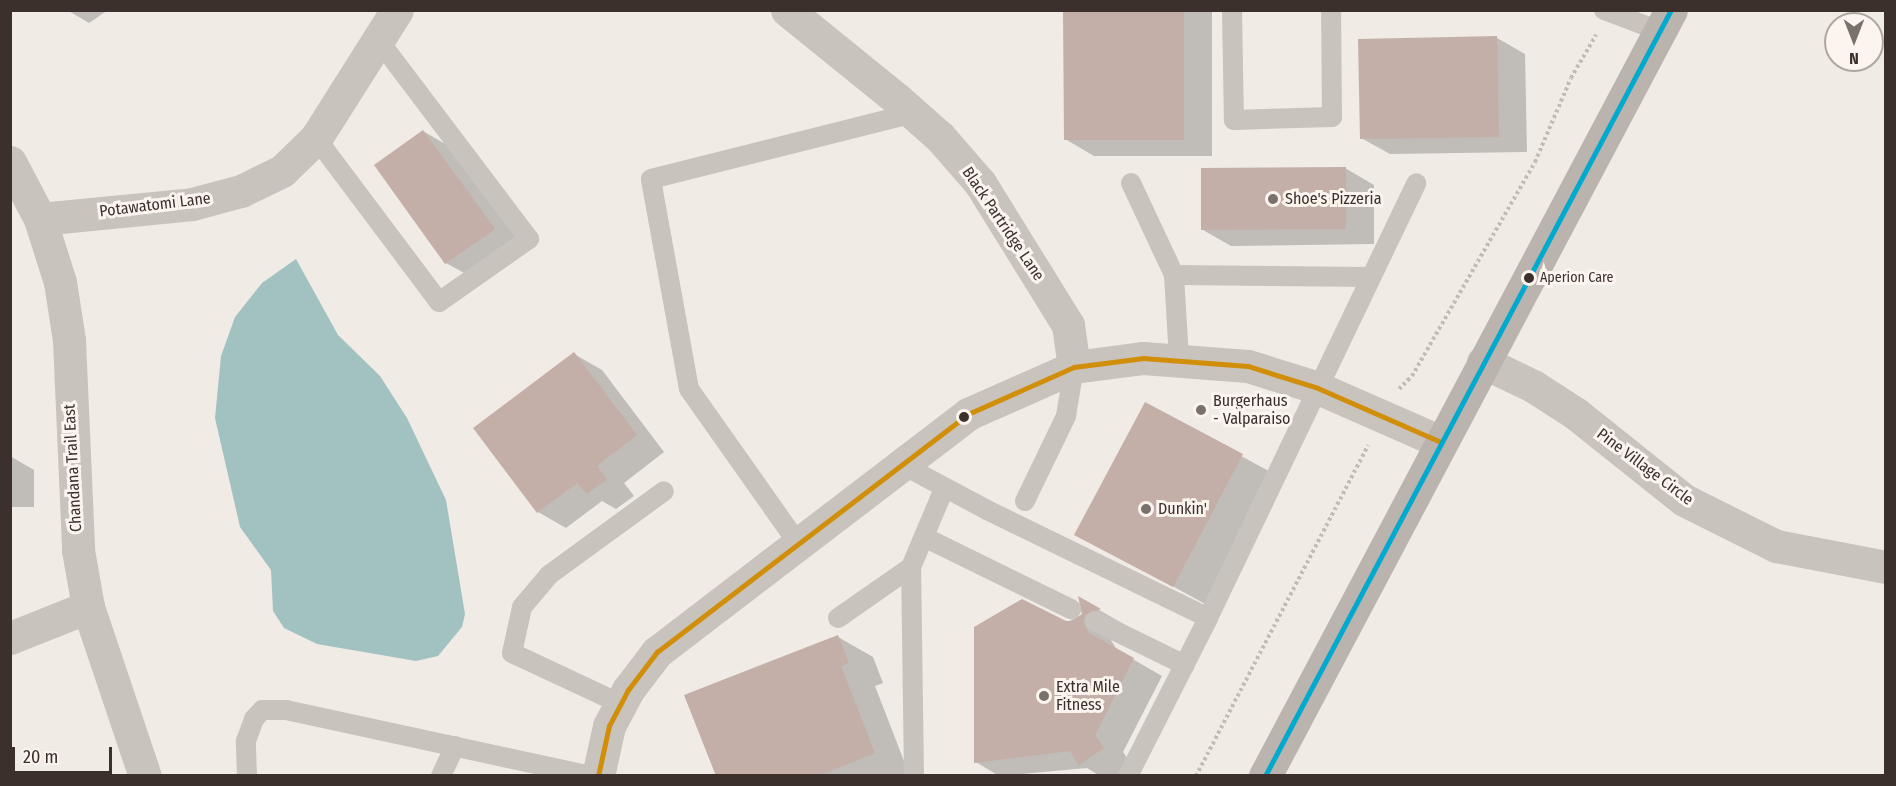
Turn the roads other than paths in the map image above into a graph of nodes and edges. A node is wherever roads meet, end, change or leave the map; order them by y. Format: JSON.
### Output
{"nodes":[{"id":1,"x":397,"y":10,"type":"edge"},
{"id":2,"x":787,"y":10,"type":"edge"},
{"id":3,"x":1232,"y":10,"type":"edge"},
{"id":4,"x":1331,"y":10,"type":"edge"},
{"id":5,"x":1604,"y":10,"type":"edge"},
{"id":6,"x":1665,"y":21,"type":"edge"},
{"id":7,"x":379,"y":41,"type":"junction"},
{"id":8,"x":913,"y":113,"type":"junction"},
{"id":9,"x":316,"y":138,"type":"junction"},
{"id":10,"x":10,"y":162,"type":"edge"},
{"id":11,"x":1131,"y":183,"type":"dead end"},
{"id":12,"x":1416,"y":183,"type":"dead end"},
{"id":13,"x":40,"y":219,"type":"junction"},
{"id":14,"x":1174,"y":275,"type":"junction"},
{"id":15,"x":1371,"y":278,"type":"junction"},
{"id":16,"x":1179,"y":359,"type":"junction"},
{"id":17,"x":1483,"y":362,"type":"junction"},
{"id":18,"x":1074,"y":367,"type":"junction"},
{"id":19,"x":1318,"y":388,"type":"junction"},
{"id":20,"x":1440,"y":442,"type":"junction"},
{"id":21,"x":901,"y":464,"type":"junction"},
{"id":22,"x":944,"y":489,"type":"junction"},
{"id":23,"x":664,"y":491,"type":"dead end"},
{"id":24,"x":1025,"y":501,"type":"dead end"},
{"id":25,"x":924,"y":537,"type":"junction"},
{"id":26,"x":796,"y":542,"type":"junction"},
{"id":27,"x":912,"y":567,"type":"junction"},
{"id":28,"x":1886,"y":567,"type":"edge"},
{"id":29,"x":87,"y":607,"type":"junction"},
{"id":30,"x":1071,"y":609,"type":"dead end"},
{"id":31,"x":838,"y":618,"type":"dead end"},
{"id":32,"x":1209,"y":618,"type":"junction"},
{"id":33,"x":1095,"y":621,"type":"dead end"},
{"id":34,"x":10,"y":638,"type":"edge"},
{"id":35,"x":1185,"y":665,"type":"junction"},
{"id":36,"x":621,"y":704,"type":"junction"},
{"id":37,"x":455,"y":746,"type":"junction"},
{"id":38,"x":145,"y":776,"type":"edge"},
{"id":39,"x":247,"y":776,"type":"edge"},
{"id":40,"x":441,"y":776,"type":"edge"},
{"id":41,"x":590,"y":776,"type":"edge"},
{"id":42,"x":598,"y":776,"type":"edge"},
{"id":43,"x":914,"y":776,"type":"edge"},
{"id":44,"x":1128,"y":776,"type":"edge"},
{"id":45,"x":1265,"y":776,"type":"edge"}],
"edges":[{"from":1,"to":7,"type":"street","name":"Potawatomi Lane"},
{"from":2,"to":8,"type":"street","name":"Black Partridge Lane"},
{"from":3,"to":4,"type":"lane"},
{"from":5,"to":6,"type":"lane"},
{"from":6,"to":17,"type":"main road"},
{"from":7,"to":9,"type":"street","name":"Potawatomi Lane"},
{"from":7,"to":9,"type":"lane"},
{"from":8,"to":18,"type":"street","name":"Black Partridge Lane"},
{"from":8,"to":26,"type":"lane"},
{"from":9,"to":13,"type":"street","name":"Potawatomi Lane"},
{"from":10,"to":13,"type":"street","name":"Chandana Trail East"},
{"from":11,"to":14,"type":"lane"},
{"from":12,"to":15,"type":"lane"},
{"from":13,"to":29,"type":"street","name":"Chandana Trail East"},
{"from":14,"to":15,"type":"lane"},
{"from":14,"to":16,"type":"lane"},
{"from":15,"to":19,"type":"lane"},
{"from":16,"to":18,"type":"street"},
{"from":16,"to":19,"type":"street"},
{"from":17,"to":20,"type":"main road"},
{"from":17,"to":28,"type":"street","name":"Pine Village Circle"},
{"from":18,"to":21,"type":"street"},
{"from":18,"to":24,"type":"lane"},
{"from":19,"to":20,"type":"street"},
{"from":19,"to":32,"type":"lane"},
{"from":20,"to":45,"type":"main road"},
{"from":21,"to":22,"type":"lane"},
{"from":21,"to":26,"type":"street"},
{"from":22,"to":25,"type":"lane"},
{"from":22,"to":32,"type":"lane"},
{"from":23,"to":36,"type":"lane"},
{"from":25,"to":27,"type":"lane"},
{"from":25,"to":30,"type":"lane"},
{"from":26,"to":36,"type":"street"},
{"from":27,"to":31,"type":"lane"},
{"from":27,"to":43,"type":"lane"},
{"from":29,"to":34,"type":"street"},
{"from":29,"to":38,"type":"street","name":"Chandana Trail East"},
{"from":32,"to":35,"type":"lane"},
{"from":33,"to":35,"type":"lane"},
{"from":35,"to":44,"type":"lane"},
{"from":36,"to":42,"type":"street"},
{"from":37,"to":39,"type":"lane"},
{"from":37,"to":40,"type":"lane"},
{"from":37,"to":41,"type":"lane"}]}
